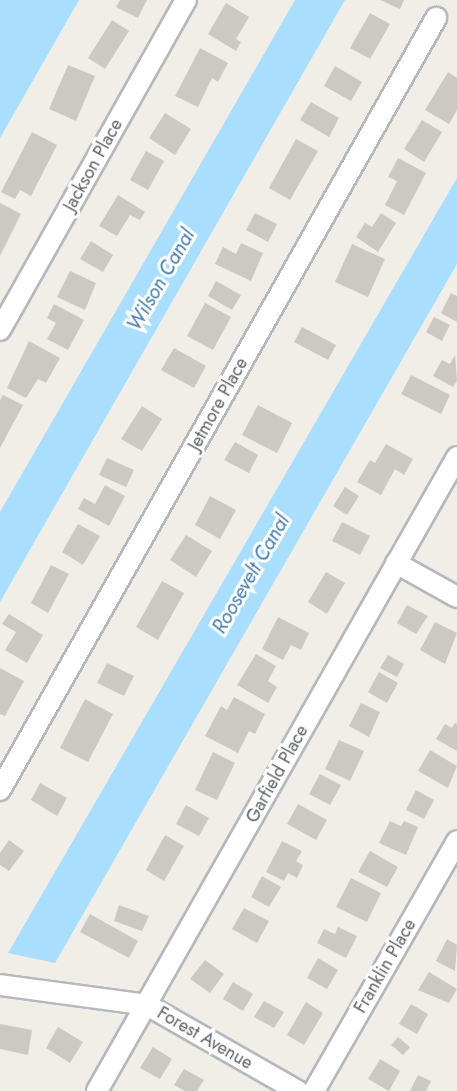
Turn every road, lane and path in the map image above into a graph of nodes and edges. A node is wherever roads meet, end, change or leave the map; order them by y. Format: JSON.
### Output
{"nodes":[{"id":1,"x":186,"y":0,"type":"edge"},
{"id":2,"x":436,"y":18,"type":"dead end"},
{"id":3,"x":0,"y":330,"type":"edge"},
{"id":4,"x":457,"y":457,"type":"edge"},
{"id":5,"x":396,"y":563,"type":"junction"},
{"id":6,"x":457,"y":597,"type":"edge"},
{"id":7,"x":0,"y":790,"type":"edge"},
{"id":8,"x":457,"y":841,"type":"edge"},
{"id":9,"x":0,"y":985,"type":"edge"},
{"id":10,"x":147,"y":1005,"type":"junction"},
{"id":11,"x":97,"y":1091,"type":"edge"},
{"id":12,"x":298,"y":1091,"type":"edge"},
{"id":13,"x":314,"y":1091,"type":"edge"}],
"edges":[{"from":1,"to":3,"type":"street","name":"Jackson Place"},
{"from":2,"to":7,"type":"street","name":"Jetmore Place"},
{"from":4,"to":5,"type":"street","name":"Garfield Place"},
{"from":5,"to":6,"type":"street"},
{"from":5,"to":10,"type":"street","name":"Garfield Place"},
{"from":8,"to":13,"type":"street","name":"Franklin Place"},
{"from":9,"to":10,"type":"street","name":"Forest Avenue"},
{"from":10,"to":11,"type":"street","name":"Garfield Place"},
{"from":10,"to":12,"type":"street","name":"Forest Avenue"}]}
